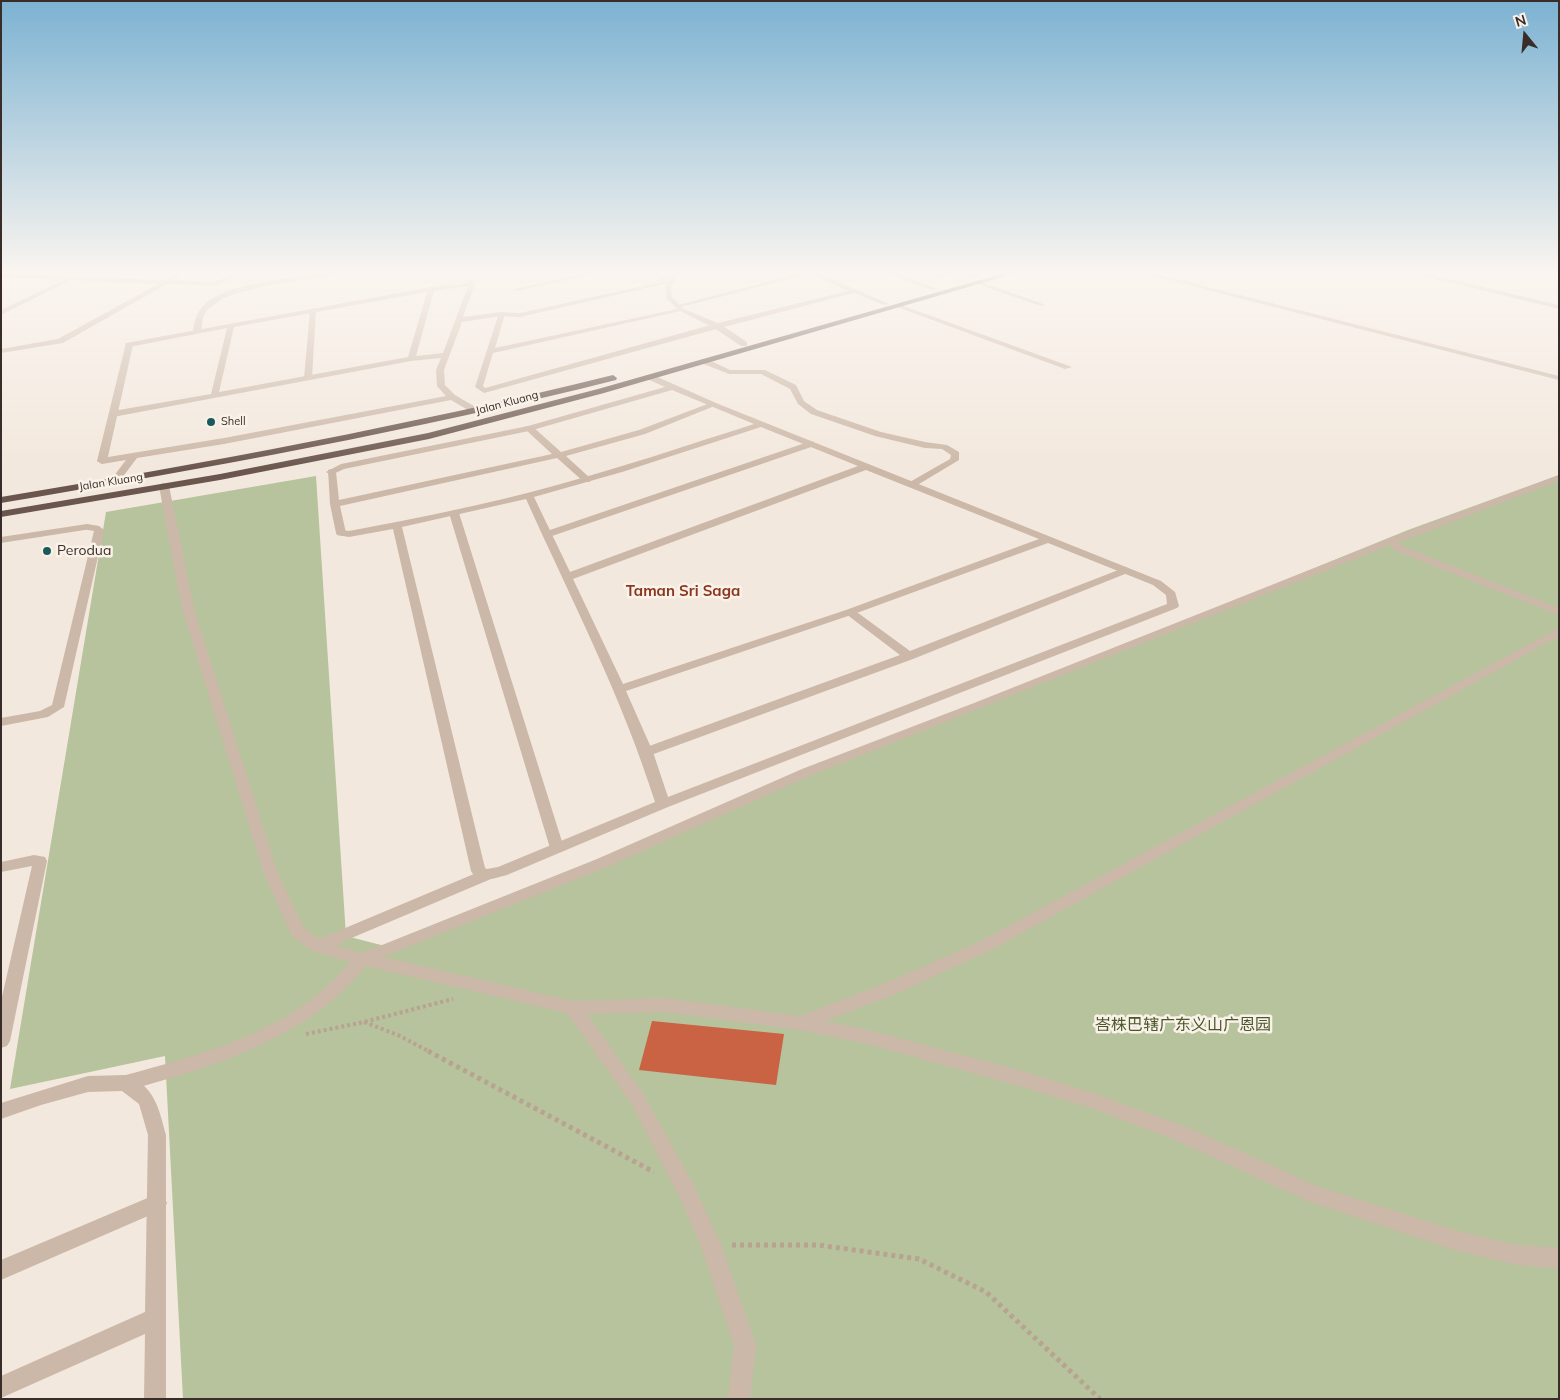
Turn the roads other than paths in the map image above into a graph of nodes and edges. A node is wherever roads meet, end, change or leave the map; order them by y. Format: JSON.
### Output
{"nodes":[{"id":1,"x":63,"y":339,"type":"edge"},
{"id":2,"x":156,"y":339,"type":"edge"},
{"id":3,"x":228,"y":339,"type":"edge"},
{"id":4,"x":311,"y":339,"type":"edge"},
{"id":5,"x":417,"y":339,"type":"edge"},
{"id":6,"x":451,"y":339,"type":"edge"},
{"id":7,"x":494,"y":339,"type":"edge"},
{"id":8,"x":542,"y":339,"type":"edge"},
{"id":9,"x":669,"y":339,"type":"edge"},
{"id":10,"x":737,"y":339,"type":"edge"},
{"id":11,"x":761,"y":339,"type":"edge"},
{"id":12,"x":783,"y":339,"type":"edge"},
{"id":13,"x":991,"y":339,"type":"edge"},
{"id":14,"x":1406,"y":339,"type":"edge"},
{"id":15,"x":744,"y":344,"type":"junction"},
{"id":16,"x":1,"y":351,"type":"edge"},
{"id":17,"x":491,"y":351,"type":"junction"},
{"id":18,"x":445,"y":356,"type":"junction"},
{"id":19,"x":411,"y":359,"type":"junction"},
{"id":20,"x":704,"y":362,"type":"junction"},
{"id":21,"x":1068,"y":367,"type":"dead end"},
{"id":22,"x":650,"y":376,"type":"junction"},
{"id":23,"x":308,"y":378,"type":"junction"},
{"id":24,"x":1559,"y":378,"type":"edge"},
{"id":25,"x":673,"y":387,"type":"junction"},
{"id":26,"x":214,"y":396,"type":"junction"},
{"id":27,"x":452,"y":397,"type":"junction"},
{"id":28,"x":714,"y":405,"type":"junction"},
{"id":29,"x":476,"y":411,"type":"junction"},
{"id":30,"x":113,"y":414,"type":"junction"},
{"id":31,"x":763,"y":424,"type":"junction"},
{"id":32,"x":417,"y":425,"type":"junction"},
{"id":33,"x":529,"y":428,"type":"junction"},
{"id":34,"x":429,"y":436,"type":"junction"},
{"id":35,"x":811,"y":444,"type":"junction"},
{"id":36,"x":370,"y":449,"type":"junction"},
{"id":37,"x":559,"y":455,"type":"junction"},
{"id":38,"x":134,"y":456,"type":"junction"},
{"id":39,"x":373,"y":460,"type":"junction"},
{"id":40,"x":225,"y":461,"type":"junction"},
{"id":41,"x":865,"y":467,"type":"junction"},
{"id":42,"x":220,"y":477,"type":"junction"},
{"id":43,"x":1559,"y":478,"type":"edge"},
{"id":44,"x":587,"y":480,"type":"junction"},
{"id":45,"x":115,"y":481,"type":"junction"},
{"id":46,"x":912,"y":485,"type":"junction"},
{"id":47,"x":164,"y":486,"type":"junction"},
{"id":48,"x":529,"y":496,"type":"junction"},
{"id":49,"x":1,"y":500,"type":"edge"},
{"id":50,"x":335,"y":504,"type":"junction"},
{"id":51,"x":454,"y":513,"type":"junction"},
{"id":52,"x":1,"y":514,"type":"edge"},
{"id":53,"x":397,"y":525,"type":"junction"},
{"id":54,"x":548,"y":534,"type":"junction"},
{"id":55,"x":1,"y":540,"type":"edge"},
{"id":56,"x":1047,"y":540,"type":"junction"},
{"id":57,"x":1394,"y":540,"type":"junction"},
{"id":58,"x":1126,"y":570,"type":"junction"},
{"id":59,"x":567,"y":577,"type":"junction"},
{"id":60,"x":850,"y":612,"type":"junction"},
{"id":61,"x":1559,"y":612,"type":"edge"},
{"id":62,"x":1559,"y":631,"type":"edge"},
{"id":63,"x":909,"y":656,"type":"junction"},
{"id":64,"x":619,"y":689,"type":"junction"},
{"id":65,"x":1,"y":722,"type":"edge"},
{"id":66,"x":646,"y":752,"type":"junction"},
{"id":67,"x":663,"y":804,"type":"junction"},
{"id":68,"x":557,"y":848,"type":"junction"},
{"id":69,"x":1,"y":867,"type":"edge"},
{"id":70,"x":486,"y":874,"type":"junction"},
{"id":71,"x":317,"y":946,"type":"junction"},
{"id":72,"x":363,"y":959,"type":"junction"},
{"id":73,"x":573,"y":1008,"type":"junction"},
{"id":74,"x":801,"y":1023,"type":"junction"},
{"id":75,"x":1,"y":1041,"type":"edge"},
{"id":76,"x":126,"y":1083,"type":"junction"},
{"id":77,"x":1,"y":1111,"type":"edge"},
{"id":78,"x":157,"y":1204,"type":"junction"},
{"id":79,"x":1559,"y":1258,"type":"edge"},
{"id":80,"x":1,"y":1270,"type":"edge"},
{"id":81,"x":156,"y":1318,"type":"junction"},
{"id":82,"x":1,"y":1387,"type":"edge"},
{"id":83,"x":156,"y":1399,"type":"edge"},
{"id":84,"x":739,"y":1399,"type":"edge"}],
"edges":[{"from":1,"to":16,"type":"street"},
{"from":2,"to":30,"type":"street"},
{"from":3,"to":26,"type":"street"},
{"from":4,"to":23,"type":"street"},
{"from":5,"to":19,"type":"street"},
{"from":6,"to":18,"type":"street"},
{"from":7,"to":17,"type":"street"},
{"from":8,"to":17,"type":"street"},
{"from":9,"to":17,"type":"street"},
{"from":10,"to":15,"type":"street"},
{"from":11,"to":15,"type":"highway","name":"Jalan Kluang"},
{"from":12,"to":20,"type":"highway","name":"Jalan Kluang"},
{"from":13,"to":21,"type":"street"},
{"from":14,"to":24,"type":"street"},
{"from":15,"to":29,"type":"highway","name":"Jalan Kluang"},
{"from":18,"to":19,"type":"street"},
{"from":18,"to":27,"type":"street"},
{"from":19,"to":23,"type":"street"},
{"from":20,"to":22,"type":"highway","name":"Jalan Kluang"},
{"from":20,"to":46,"type":"street"},
{"from":22,"to":25,"type":"street"},
{"from":22,"to":34,"type":"highway","name":"Jalan Kluang"},
{"from":23,"to":26,"type":"street"},
{"from":25,"to":28,"type":"street"},
{"from":25,"to":33,"type":"street"},
{"from":26,"to":30,"type":"street"},
{"from":27,"to":29,"type":"street"},
{"from":27,"to":38,"type":"street"},
{"from":28,"to":31,"type":"street"},
{"from":28,"to":37,"type":"street"},
{"from":29,"to":32,"type":"highway","name":"Jalan Kluang"},
{"from":30,"to":38,"type":"street"},
{"from":31,"to":35,"type":"street"},
{"from":31,"to":44,"type":"street"},
{"from":32,"to":34,"type":"highway"},
{"from":32,"to":40,"type":"highway","name":"Jalan Kluang"},
{"from":33,"to":37,"type":"street"},
{"from":33,"to":39,"type":"street"},
{"from":34,"to":36,"type":"highway","name":"Jalan Kluang"},
{"from":35,"to":41,"type":"street"},
{"from":35,"to":54,"type":"street"},
{"from":36,"to":39,"type":"street"},
{"from":36,"to":42,"type":"highway","name":"Jalan Kluang"},
{"from":37,"to":44,"type":"street"},
{"from":37,"to":50,"type":"street"},
{"from":38,"to":45,"type":"street"},
{"from":39,"to":50,"type":"street"},
{"from":40,"to":42,"type":"highway"},
{"from":40,"to":45,"type":"highway","name":"Jalan Kluang"},
{"from":41,"to":46,"type":"street"},
{"from":41,"to":59,"type":"street"},
{"from":42,"to":47,"type":"highway","name":"Jalan Kluang"},
{"from":43,"to":57,"type":"street"},
{"from":44,"to":48,"type":"street"},
{"from":45,"to":49,"type":"highway","name":"Jalan Kluang"},
{"from":46,"to":56,"type":"street"},
{"from":47,"to":52,"type":"highway","name":"Jalan Kluang"},
{"from":47,"to":71,"type":"street"},
{"from":48,"to":51,"type":"street"},
{"from":48,"to":54,"type":"street"},
{"from":50,"to":53,"type":"street"},
{"from":51,"to":53,"type":"street"},
{"from":51,"to":68,"type":"street"},
{"from":53,"to":70,"type":"street"},
{"from":54,"to":59,"type":"street"},
{"from":55,"to":65,"type":"street"},
{"from":56,"to":58,"type":"street"},
{"from":56,"to":60,"type":"street"},
{"from":57,"to":61,"type":"street"},
{"from":57,"to":72,"type":"street"},
{"from":58,"to":63,"type":"street"},
{"from":58,"to":67,"type":"street"},
{"from":59,"to":64,"type":"street"},
{"from":60,"to":63,"type":"street"},
{"from":60,"to":64,"type":"street"},
{"from":62,"to":74,"type":"street"},
{"from":63,"to":66,"type":"street"},
{"from":64,"to":66,"type":"street"},
{"from":66,"to":67,"type":"street"},
{"from":67,"to":68,"type":"street"},
{"from":68,"to":70,"type":"street"},
{"from":69,"to":75,"type":"street"},
{"from":70,"to":71,"type":"street"},
{"from":71,"to":72,"type":"street"},
{"from":72,"to":73,"type":"street"},
{"from":72,"to":76,"type":"street"},
{"from":73,"to":74,"type":"street"},
{"from":73,"to":84,"type":"street"},
{"from":74,"to":79,"type":"street"},
{"from":76,"to":77,"type":"street"},
{"from":76,"to":78,"type":"street"},
{"from":78,"to":80,"type":"street"},
{"from":78,"to":81,"type":"street"},
{"from":81,"to":82,"type":"street"},
{"from":81,"to":83,"type":"street"}]}
